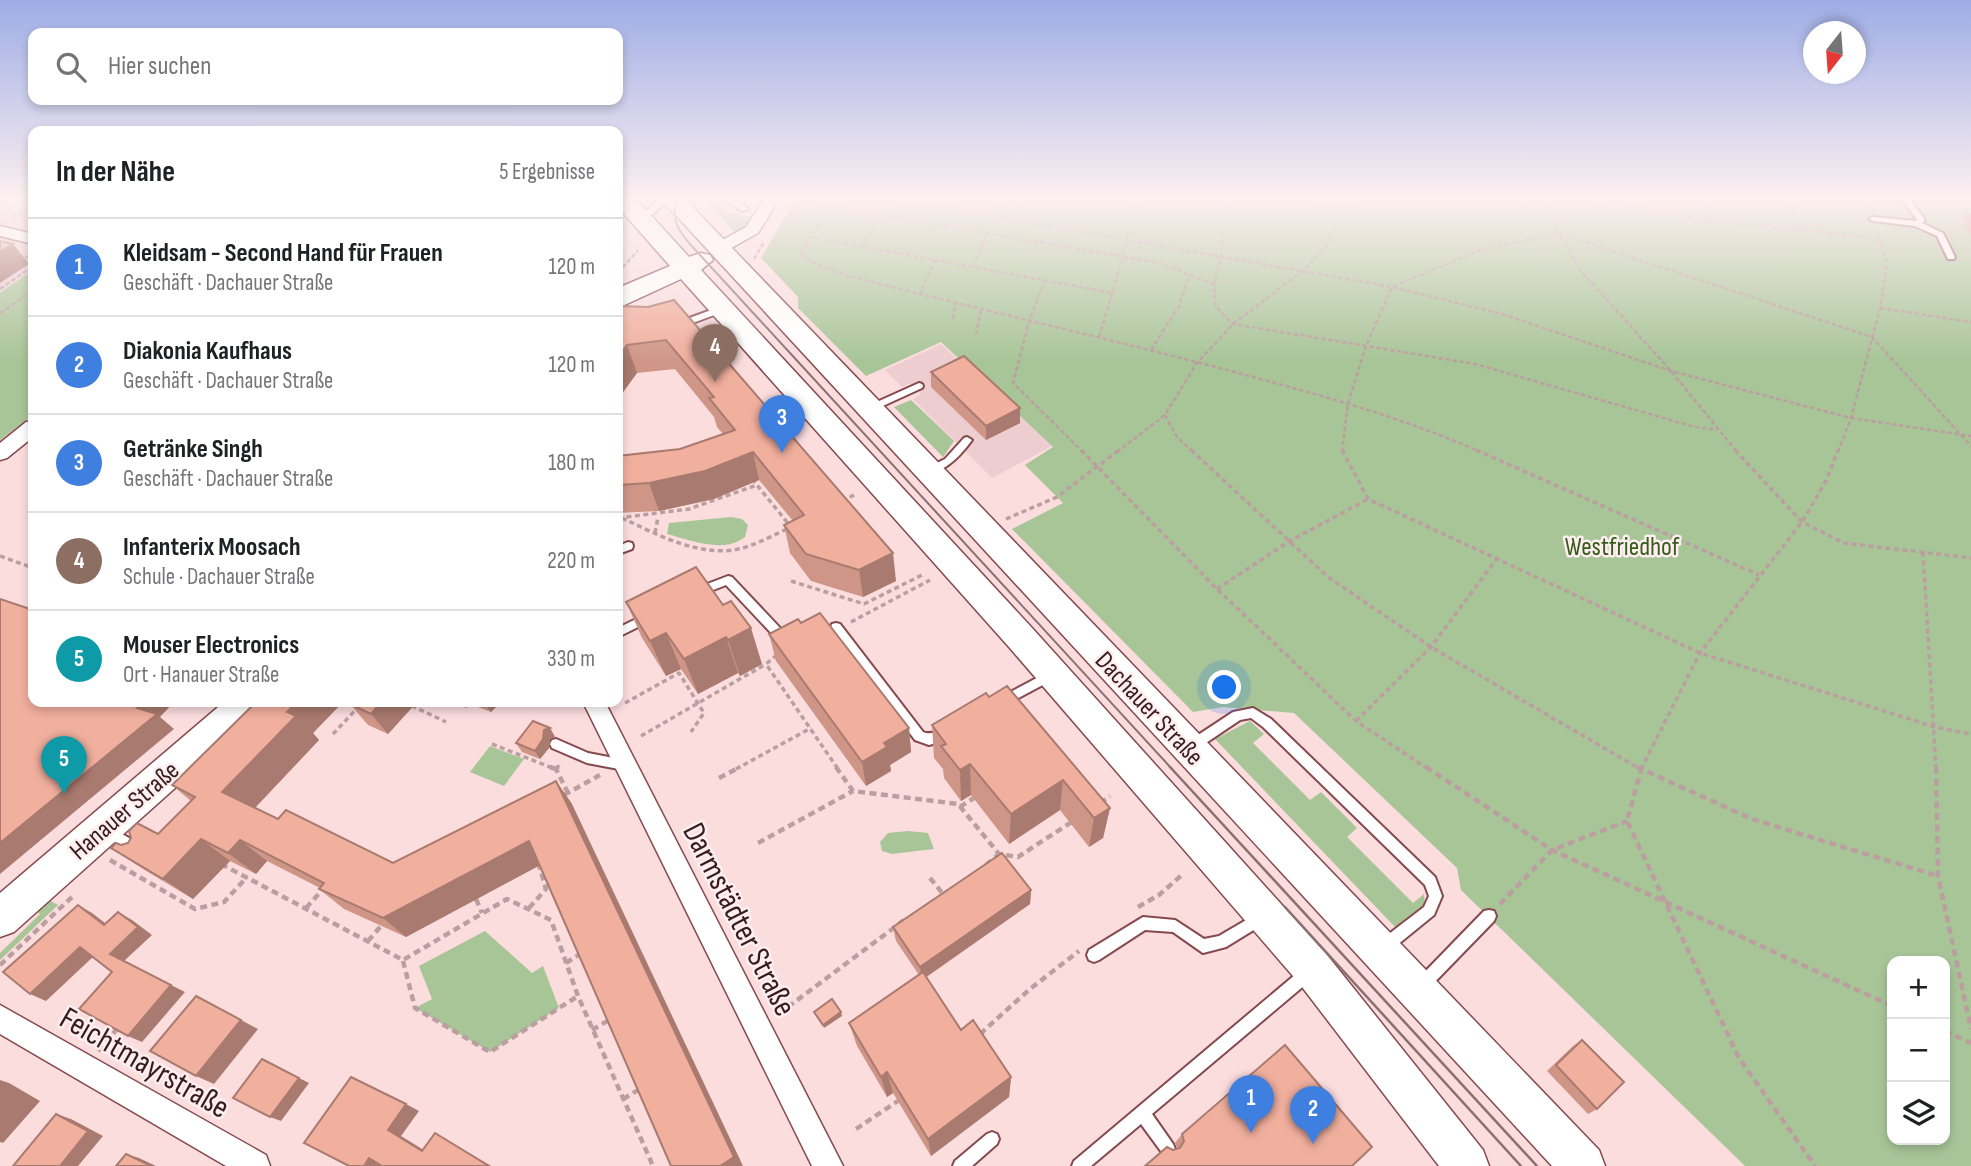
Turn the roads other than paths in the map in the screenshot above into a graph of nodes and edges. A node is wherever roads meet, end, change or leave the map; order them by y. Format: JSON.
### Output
{"nodes":[{"id":1,"x":671,"y":252,"type":"edge"},
{"id":2,"x":713,"y":252,"type":"edge"},
{"id":3,"x":721,"y":252,"type":"edge"},
{"id":4,"x":1949,"y":252,"type":"edge"},
{"id":5,"x":1951,"y":257,"type":"dead end"},
{"id":6,"x":687,"y":269,"type":"junction"},
{"id":7,"x":623,"y":296,"type":"edge"},
{"id":8,"x":722,"y":309,"type":"junction"},
{"id":9,"x":666,"y":329,"type":"edge"},
{"id":10,"x":919,"y":386,"type":"dead end"},
{"id":11,"x":869,"y":410,"type":"junction"},
{"id":12,"x":28,"y":431,"type":"edge"},
{"id":13,"x":967,"y":440,"type":"dead end"},
{"id":14,"x":0,"y":453,"type":"edge"},
{"id":15,"x":927,"y":471,"type":"junction"},
{"id":16,"x":684,"y":598,"type":"edge"},
{"id":17,"x":660,"y":611,"type":"edge"},
{"id":18,"x":836,"y":627,"type":"dead end"},
{"id":19,"x":623,"y":630,"type":"edge"},
{"id":20,"x":777,"y":632,"type":"edge"},
{"id":21,"x":1053,"y":675,"type":"junction"},
{"id":22,"x":994,"y":706,"type":"edge"},
{"id":23,"x":242,"y":707,"type":"edge"},
{"id":24,"x":595,"y":707,"type":"edge"},
{"id":25,"x":950,"y":733,"type":"edge"},
{"id":26,"x":556,"y":744,"type":"dead end"},
{"id":27,"x":1188,"y":749,"type":"junction"},
{"id":28,"x":613,"y":770,"type":"junction"},
{"id":29,"x":107,"y":845,"type":"junction"},
{"id":30,"x":154,"y":858,"type":"edge"},
{"id":31,"x":1265,"y":915,"type":"junction"},
{"id":32,"x":1489,"y":916,"type":"road end"},
{"id":33,"x":0,"y":918,"type":"edge"},
{"id":34,"x":1381,"y":949,"type":"junction"},
{"id":35,"x":1091,"y":950,"type":"road end"},
{"id":36,"x":1313,"y":969,"type":"junction"},
{"id":37,"x":1418,"y":989,"type":"junction"},
{"id":38,"x":0,"y":1019,"type":"edge"},
{"id":39,"x":1142,"y":1113,"type":"junction"},
{"id":40,"x":992,"y":1139,"type":"dead end"},
{"id":41,"x":1168,"y":1149,"type":"edge"},
{"id":42,"x":256,"y":1166,"type":"edge"},
{"id":43,"x":828,"y":1166,"type":"edge"},
{"id":44,"x":960,"y":1166,"type":"edge"},
{"id":45,"x":1079,"y":1166,"type":"edge"},
{"id":46,"x":1467,"y":1166,"type":"edge"},
{"id":47,"x":1583,"y":1166,"type":"edge"}],
"edges":[{"from":1,"to":6,"type":"main road","name":"Dachauer Straße"},
{"from":2,"to":6,"type":"main road"},
{"from":3,"to":11,"type":"main road","name":"Dachauer Straße"},
{"from":4,"to":5,"type":"lane"},
{"from":6,"to":7,"type":"main road"},
{"from":6,"to":8,"type":"main road","name":"Dachauer Straße"},
{"from":8,"to":9,"type":"lane"},
{"from":8,"to":21,"type":"main road","name":"Dachauer Straße"},
{"from":10,"to":11,"type":"lane"},
{"from":11,"to":15,"type":"main road","name":"Dachauer Straße"},
{"from":12,"to":14,"type":"street"},
{"from":13,"to":15,"type":"lane"},
{"from":15,"to":27,"type":"main road","name":"Dachauer Straße"},
{"from":16,"to":20,"type":"lane"},
{"from":17,"to":19,"type":"lane"},
{"from":18,"to":25,"type":"lane"},
{"from":21,"to":22,"type":"lane"},
{"from":21,"to":31,"type":"main road","name":"Dachauer Straße"},
{"from":23,"to":29,"type":"main road","name":"Hanauer Straße"},
{"from":24,"to":28,"type":"street","name":"Darmstädter Straße"},
{"from":26,"to":28,"type":"lane"},
{"from":27,"to":34,"type":"main road","name":"Dachauer Straße"},
{"from":27,"to":34,"type":"lane"},
{"from":28,"to":43,"type":"street","name":"Darmstädter Straße"},
{"from":29,"to":30,"type":"lane"},
{"from":29,"to":33,"type":"main road","name":"Hanauer Straße"},
{"from":31,"to":35,"type":"lane"},
{"from":31,"to":36,"type":"main road","name":"Dachauer Straße"},
{"from":32,"to":37,"type":"lane"},
{"from":34,"to":37,"type":"main road","name":"Dachauer Straße"},
{"from":36,"to":39,"type":"lane"},
{"from":36,"to":46,"type":"main road","name":"Dachauer Straße"},
{"from":37,"to":47,"type":"main road","name":"Dachauer Straße"},
{"from":38,"to":42,"type":"street","name":"Feichtmayrstraße"},
{"from":39,"to":41,"type":"lane"},
{"from":39,"to":45,"type":"lane"},
{"from":40,"to":44,"type":"lane"}]}
